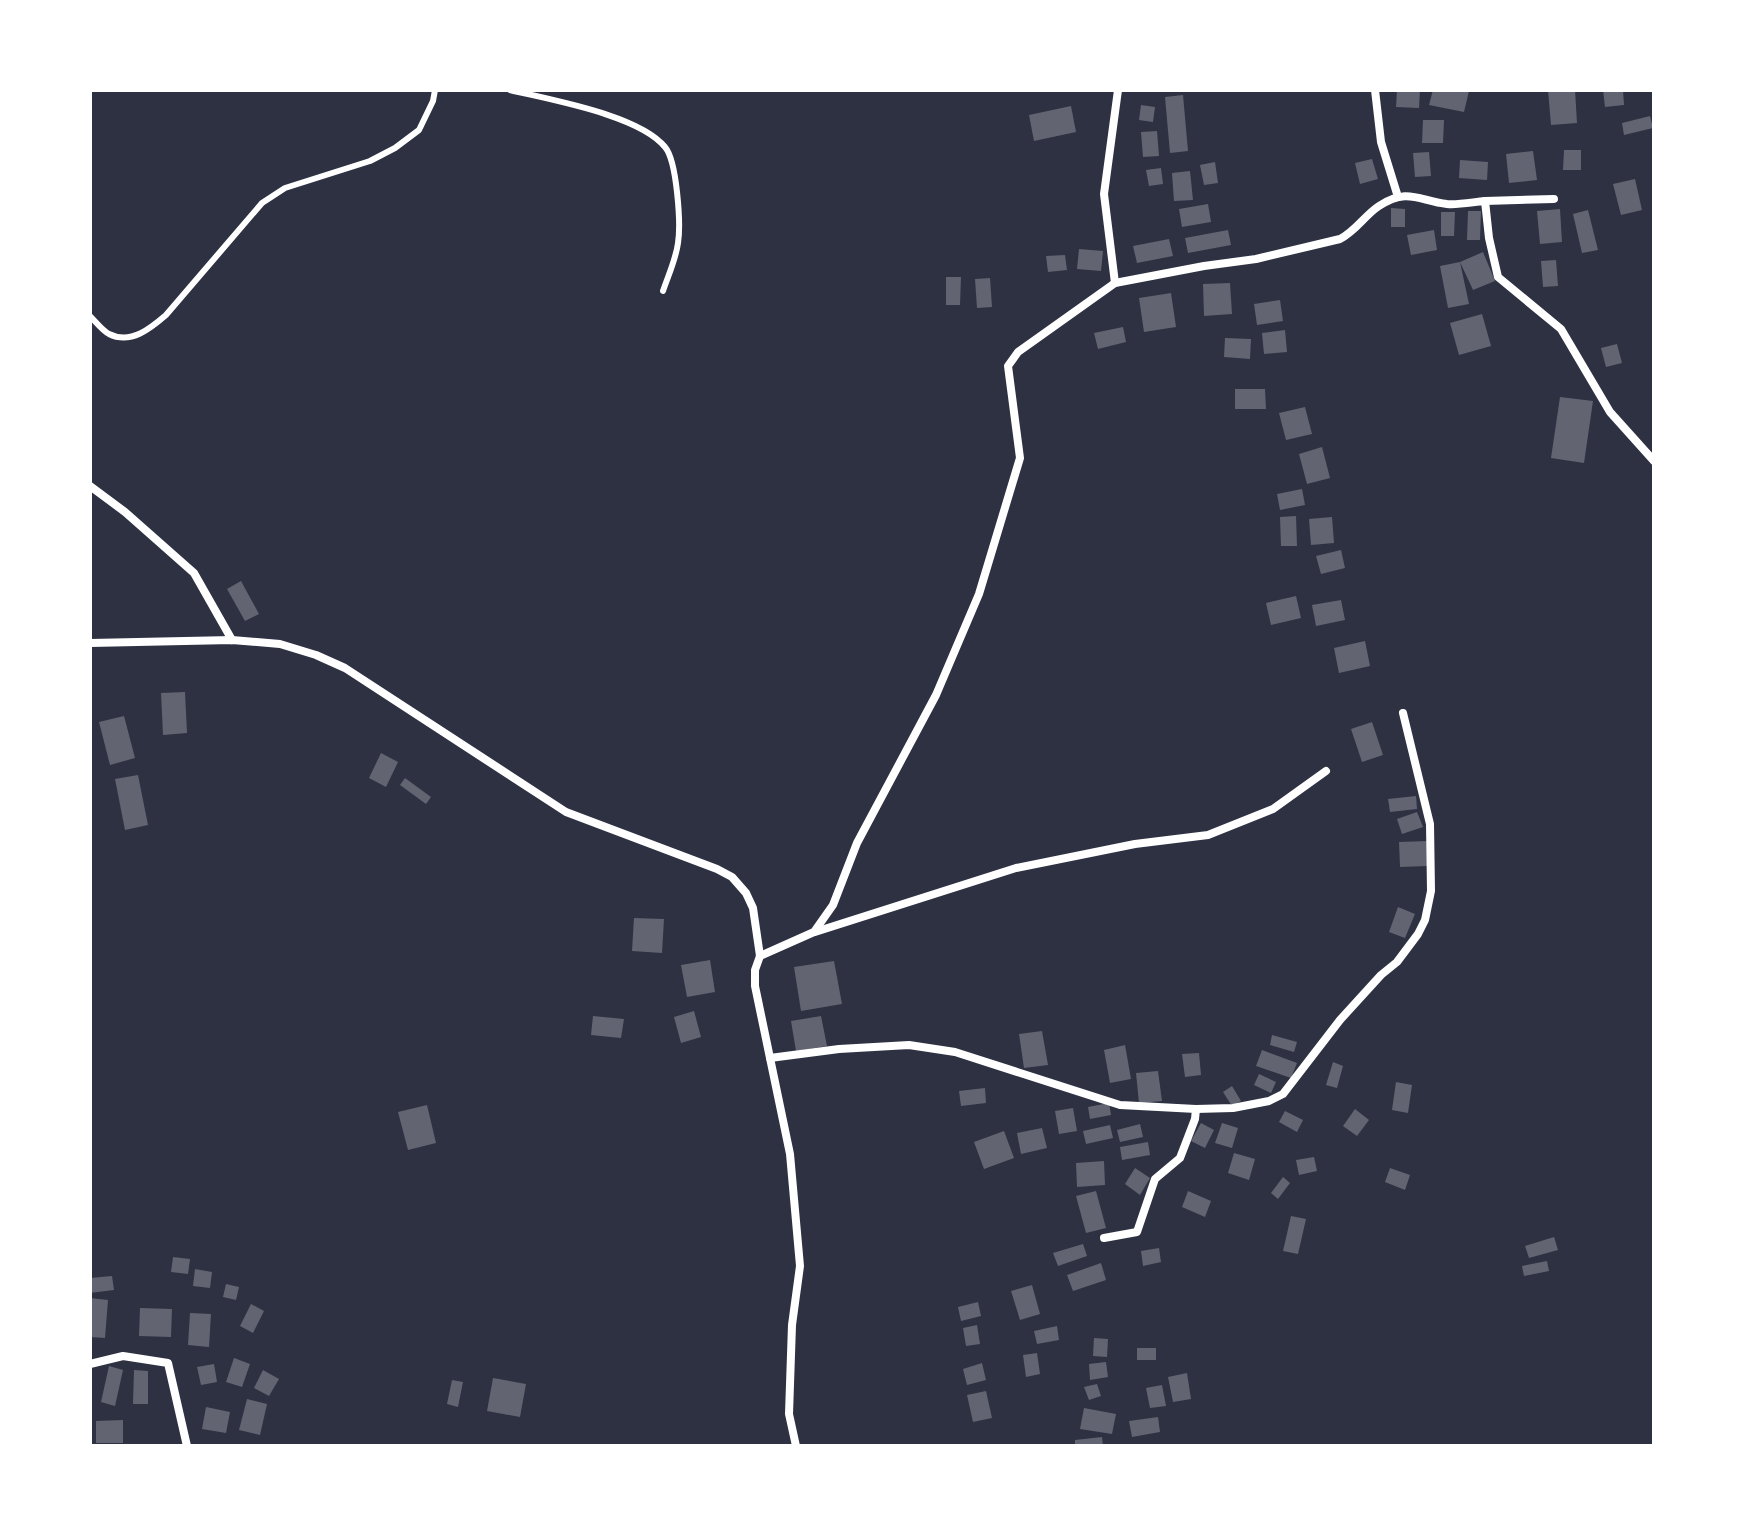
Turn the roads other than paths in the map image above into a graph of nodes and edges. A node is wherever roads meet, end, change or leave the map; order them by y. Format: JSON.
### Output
{"nodes":[{"id":1,"x":435,"y":90,"type":"edge"},
{"id":2,"x":510,"y":90,"type":"edge"},
{"id":3,"x":1118,"y":90,"type":"edge"},
{"id":4,"x":1375,"y":90,"type":"edge"},
{"id":5,"x":1398,"y":197,"type":"junction"},
{"id":6,"x":1554,"y":199,"type":"dead end"},
{"id":7,"x":1485,"y":201,"type":"junction"},
{"id":8,"x":1115,"y":283,"type":"junction"},
{"id":9,"x":663,"y":291,"type":"dead end"},
{"id":10,"x":90,"y":316,"type":"edge"},
{"id":11,"x":1654,"y":461,"type":"edge"},
{"id":12,"x":90,"y":486,"type":"edge"},
{"id":13,"x":232,"y":640,"type":"junction"},
{"id":14,"x":90,"y":643,"type":"edge"},
{"id":15,"x":1403,"y":713,"type":"dead end"},
{"id":16,"x":1326,"y":771,"type":"dead end"},
{"id":17,"x":814,"y":932,"type":"junction"},
{"id":18,"x":760,"y":956,"type":"junction"},
{"id":19,"x":770,"y":1058,"type":"junction"},
{"id":20,"x":1196,"y":1109,"type":"junction"},
{"id":21,"x":1104,"y":1238,"type":"dead end"},
{"id":22,"x":90,"y":1364,"type":"edge"},
{"id":23,"x":187,"y":1446,"type":"edge"},
{"id":24,"x":796,"y":1446,"type":"edge"}],
"edges":[{"from":1,"to":10,"type":"lane"},
{"from":2,"to":9,"type":"lane"},
{"from":3,"to":8,"type":"street"},
{"from":4,"to":5,"type":"street"},
{"from":5,"to":7,"type":"street"},
{"from":5,"to":8,"type":"street"},
{"from":6,"to":7,"type":"street"},
{"from":7,"to":11,"type":"street"},
{"from":8,"to":17,"type":"street"},
{"from":12,"to":13,"type":"street"},
{"from":13,"to":14,"type":"street"},
{"from":13,"to":18,"type":"street"},
{"from":15,"to":20,"type":"street"},
{"from":16,"to":17,"type":"street"},
{"from":17,"to":18,"type":"street"},
{"from":18,"to":19,"type":"street"},
{"from":19,"to":20,"type":"street"},
{"from":19,"to":24,"type":"street"},
{"from":20,"to":21,"type":"street"},
{"from":22,"to":23,"type":"street"}]}
